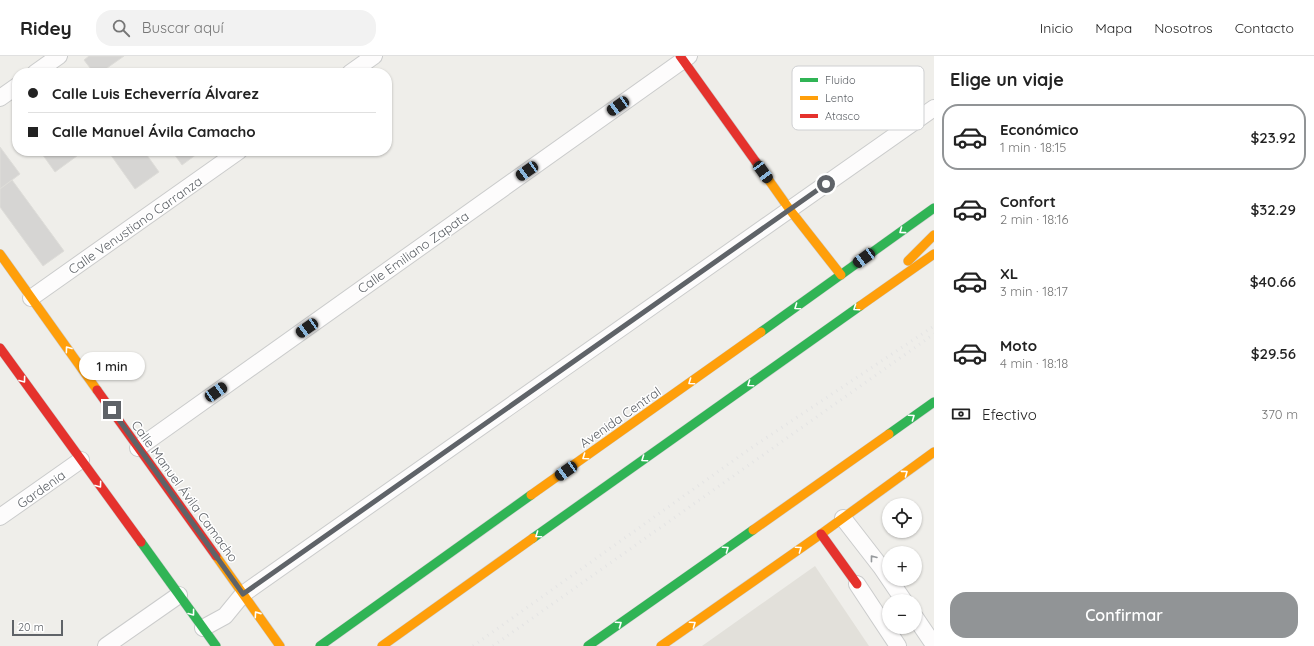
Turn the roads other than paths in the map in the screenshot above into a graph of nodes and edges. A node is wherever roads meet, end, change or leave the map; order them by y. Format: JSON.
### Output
{"nodes":[{"id":1,"x":59,"y":56,"type":"edge"},
{"id":2,"x":374,"y":56,"type":"edge"},
{"id":3,"x":684,"y":57,"type":"edge"},
{"id":4,"x":42,"y":68,"type":"edge"},
{"id":5,"x":357,"y":68,"type":"edge"},
{"id":6,"x":12,"y":90,"type":"edge"},
{"id":7,"x":0,"y":98,"type":"edge"},
{"id":8,"x":934,"y":108,"type":"edge"},
{"id":9,"x":924,"y":115,"type":"edge"},
{"id":10,"x":903,"y":130,"type":"edge"},
{"id":11,"x":233,"y":156,"type":"edge"},
{"id":12,"x":934,"y":208,"type":"edge"},
{"id":13,"x":790,"y":210,"type":"junction"},
{"id":14,"x":934,"y":235,"type":"edge"},
{"id":15,"x":0,"y":254,"type":"edge"},
{"id":16,"x":934,"y":254,"type":"edge"},
{"id":17,"x":841,"y":275,"type":"junction"},
{"id":18,"x":31,"y":298,"type":"junction"},
{"id":19,"x":870,"y":298,"type":"junction"},
{"id":20,"x":0,"y":348,"type":"edge"},
{"id":21,"x":934,"y":402,"type":"edge"},
{"id":22,"x":927,"y":418,"type":"dead end"},
{"id":23,"x":138,"y":448,"type":"junction"},
{"id":24,"x":934,"y":452,"type":"edge"},
{"id":25,"x":82,"y":460,"type":"junction"},
{"id":26,"x":835,"y":472,"type":"junction"},
{"id":27,"x":0,"y":517,"type":"edge"},
{"id":28,"x":843,"y":518,"type":"junction"},
{"id":29,"x":821,"y":534,"type":"junction"},
{"id":30,"x":857,"y":584,"type":"joint"},
{"id":31,"x":243,"y":594,"type":"junction"},
{"id":32,"x":899,"y":594,"type":"edge"},
{"id":33,"x":179,"y":595,"type":"junction"},
{"id":34,"x":922,"y":627,"type":"edge"},
{"id":35,"x":203,"y":628,"type":"junction"},
{"id":36,"x":933,"y":642,"type":"edge"},
{"id":37,"x":106,"y":646,"type":"edge"},
{"id":38,"x":216,"y":646,"type":"edge"},
{"id":39,"x":280,"y":646,"type":"edge"},
{"id":40,"x":320,"y":646,"type":"edge"},
{"id":41,"x":382,"y":646,"type":"edge"},
{"id":42,"x":588,"y":646,"type":"edge"},
{"id":43,"x":661,"y":646,"type":"edge"},
{"id":44,"x":898,"y":646,"type":"edge"}],
"edges":[{"from":1,"to":4,"type":"street"},
{"from":2,"to":5,"type":"street"},
{"from":3,"to":13,"type":"main road"},
{"from":3,"to":23,"type":"street","name":"Calle Emiliano Zapata"},
{"from":6,"to":7,"type":"street"},
{"from":8,"to":9,"type":"street"},
{"from":10,"to":13,"type":"street"},
{"from":11,"to":18,"type":"street","name":"Calle Venustiano Carranza"},
{"from":12,"to":17,"type":"main road","name":"Avenida Central","one_way":true},
{"from":13,"to":17,"type":"main road"},
{"from":13,"to":31,"type":"street"},
{"from":14,"to":19,"type":"main road"},
{"from":15,"to":18,"type":"main road","name":"Calle Manuel Ávila Camacho"},
{"from":16,"to":19,"type":"main road"},
{"from":17,"to":40,"type":"main road","name":"Avenida Central","one_way":true},
{"from":23,"to":18,"type":"main road","name":"Calle Manuel Ávila Camacho","one_way":true},
{"from":19,"to":41,"type":"main road","one_way":true},
{"from":20,"to":25,"type":"main road","one_way":true},
{"from":26,"to":21,"type":"main road","one_way":true},
{"from":22,"to":26,"type":"main road"},
{"from":23,"to":31,"type":"main road","name":"Calle Manuel Ávila Camacho"},
{"from":28,"to":24,"type":"main road","one_way":true},
{"from":25,"to":27,"type":"street","name":"Gardenia"},
{"from":25,"to":33,"type":"main road","one_way":true},
{"from":42,"to":26,"type":"main road","one_way":true},
{"from":28,"to":29,"type":"main road"},
{"from":32,"to":28,"type":"street","one_way":true},
{"from":29,"to":30,"type":"main road"},
{"from":43,"to":29,"type":"main road","one_way":true},
{"from":30,"to":44,"type":"street"},
{"from":31,"to":35,"type":"street"},
{"from":39,"to":31,"type":"main road","name":"Calle Manuel Ávila Camacho","one_way":true},
{"from":33,"to":35,"type":"main road","one_way":true},
{"from":33,"to":37,"type":"street"},
{"from":34,"to":36,"type":"street"},
{"from":35,"to":38,"type":"main road"}]}
